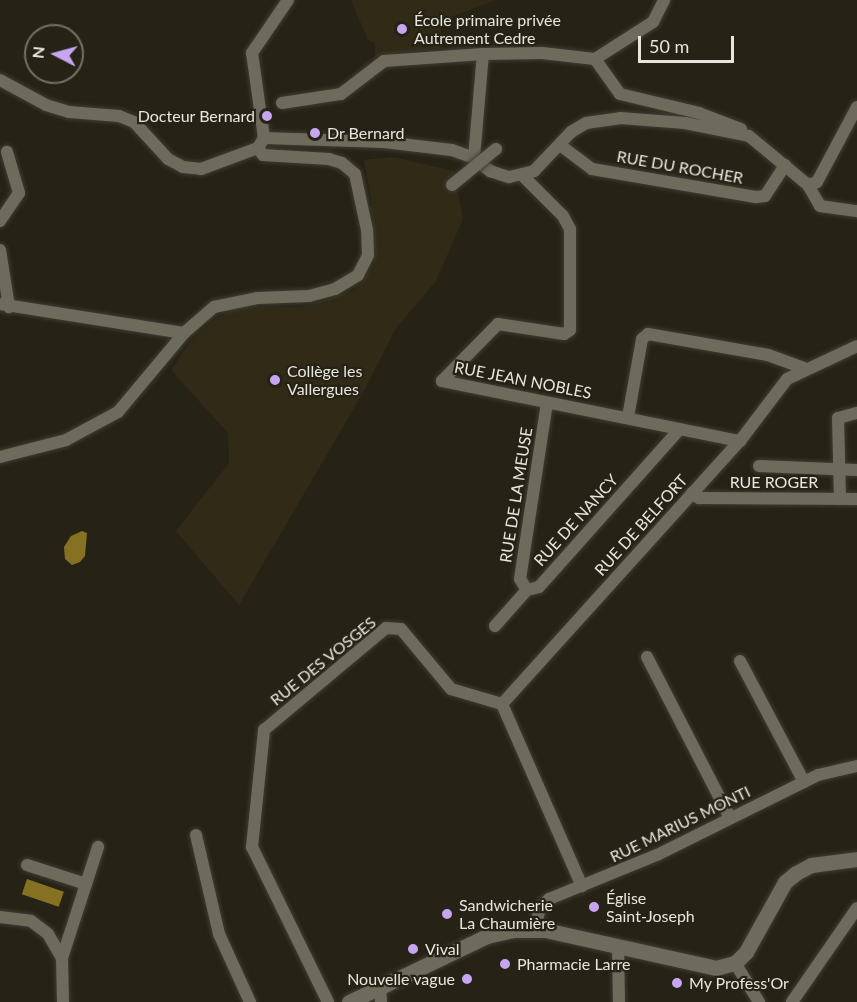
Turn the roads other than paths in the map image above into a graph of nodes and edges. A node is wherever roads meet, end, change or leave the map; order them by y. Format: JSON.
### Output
{"nodes":[{"id":1,"x":288,"y":0,"type":"edge"},
{"id":2,"x":664,"y":0,"type":"edge"},
{"id":3,"x":483,"y":54,"type":"junction"},
{"id":4,"x":595,"y":59,"type":"junction"},
{"id":5,"x":0,"y":80,"type":"edge"},
{"id":6,"x":282,"y":103,"type":"dead end"},
{"id":7,"x":857,"y":107,"type":"edge"},
{"id":8,"x":749,"y":136,"type":"junction"},
{"id":9,"x":261,"y":143,"type":"junction"},
{"id":10,"x":560,"y":145,"type":"junction"},
{"id":11,"x":496,"y":149,"type":"dead end"},
{"id":12,"x":7,"y":152,"type":"dead end"},
{"id":13,"x":474,"y":158,"type":"junction"},
{"id":14,"x":785,"y":165,"type":"junction"},
{"id":15,"x":523,"y":176,"type":"junction"},
{"id":16,"x":808,"y":184,"type":"junction"},
{"id":17,"x":452,"y":186,"type":"dead end"},
{"id":18,"x":857,"y":211,"type":"edge"},
{"id":19,"x":0,"y":221,"type":"edge"},
{"id":20,"x":0,"y":250,"type":"edge"},
{"id":21,"x":5,"y":306,"type":"edge"},
{"id":22,"x":184,"y":333,"type":"junction"},
{"id":23,"x":857,"y":346,"type":"edge"},
{"id":24,"x":804,"y":368,"type":"junction"},
{"id":25,"x":547,"y":403,"type":"junction"},
{"id":26,"x":857,"y":413,"type":"edge"},
{"id":27,"x":628,"y":417,"type":"junction"},
{"id":28,"x":679,"y":430,"type":"junction"},
{"id":29,"x":740,"y":441,"type":"junction"},
{"id":30,"x":0,"y":457,"type":"edge"},
{"id":31,"x":759,"y":466,"type":"dead end"},
{"id":32,"x":839,"y":470,"type":"junction"},
{"id":33,"x":857,"y":470,"type":"edge"},
{"id":34,"x":692,"y":493,"type":"junction"},
{"id":35,"x":840,"y":499,"type":"junction"},
{"id":36,"x":857,"y":499,"type":"edge"},
{"id":37,"x":527,"y":590,"type":"junction"},
{"id":38,"x":495,"y":626,"type":"dead end"},
{"id":39,"x":647,"y":657,"type":"dead end"},
{"id":40,"x":740,"y":661,"type":"dead end"},
{"id":41,"x":502,"y":704,"type":"junction"},
{"id":42,"x":857,"y":766,"type":"edge"},
{"id":43,"x":804,"y":782,"type":"junction"},
{"id":44,"x":730,"y":818,"type":"junction"},
{"id":45,"x":196,"y":835,"type":"dead end"},
{"id":46,"x":98,"y":847,"type":"dead end"},
{"id":47,"x":857,"y":859,"type":"edge"},
{"id":48,"x":27,"y":865,"type":"dead end"},
{"id":49,"x":86,"y":884,"type":"junction"},
{"id":50,"x":582,"y":886,"type":"junction"},
{"id":51,"x":857,"y":908,"type":"edge"},
{"id":52,"x":0,"y":917,"type":"edge"},
{"id":53,"x":535,"y":928,"type":"junction"},
{"id":54,"x":618,"y":947,"type":"junction"},
{"id":55,"x":62,"y":958,"type":"junction"},
{"id":56,"x":735,"y":963,"type":"junction"},
{"id":57,"x":381,"y":995,"type":"edge"},
{"id":58,"x":63,"y":1002,"type":"edge"},
{"id":59,"x":250,"y":1002,"type":"edge"},
{"id":60,"x":328,"y":1002,"type":"edge"},
{"id":61,"x":349,"y":1002,"type":"edge"},
{"id":62,"x":619,"y":1002,"type":"edge"},
{"id":63,"x":759,"y":1002,"type":"edge"},
{"id":64,"x":792,"y":1002,"type":"edge"}],
"edges":[{"from":1,"to":9,"type":"street"},
{"from":2,"to":4,"type":"street"},
{"from":3,"to":4,"type":"street"},
{"from":3,"to":6,"type":"street"},
{"from":3,"to":13,"type":"street"},
{"from":4,"to":8,"type":"street"},
{"from":5,"to":9,"type":"street"},
{"from":7,"to":16,"type":"street"},
{"from":8,"to":10,"type":"street"},
{"from":8,"to":14,"type":"street"},
{"from":9,"to":13,"type":"street"},
{"from":9,"to":22,"type":"street"},
{"from":10,"to":14,"type":"street","name":"RUE DU ROCHER"},
{"from":10,"to":15,"type":"street"},
{"from":11,"to":17,"type":"street","bridge":true},
{"from":12,"to":19,"type":"street"},
{"from":13,"to":15,"type":"street"},
{"from":14,"to":16,"type":"street"},
{"from":15,"to":25,"type":"street","name":"RUE JEAN NOBLES"},
{"from":16,"to":18,"type":"street"},
{"from":20,"to":21,"type":"street"},
{"from":21,"to":22,"type":"street"},
{"from":22,"to":30,"type":"street"},
{"from":23,"to":24,"type":"street","name":"RUE DE BELFORT"},
{"from":24,"to":27,"type":"street"},
{"from":24,"to":29,"type":"street","name":"RUE DE BELFORT"},
{"from":25,"to":27,"type":"street","name":"RUE JEAN NOBLES"},
{"from":25,"to":37,"type":"street","name":"RUE DE LA MEUSE"},
{"from":26,"to":32,"type":"street"},
{"from":27,"to":28,"type":"street","name":"RUE JEAN NOBLES"},
{"from":28,"to":29,"type":"street","name":"RUE JEAN NOBLES"},
{"from":28,"to":37,"type":"street","name":"RUE DE NANCY"},
{"from":29,"to":34,"type":"street","name":"RUE DE BELFORT"},
{"from":31,"to":32,"type":"street"},
{"from":32,"to":33,"type":"street"},
{"from":32,"to":35,"type":"street"},
{"from":34,"to":35,"type":"street","name":"RUE ROGER"},
{"from":34,"to":41,"type":"street","name":"RUE DE BELFORT"},
{"from":35,"to":36,"type":"street","name":"RUE ROGER"},
{"from":37,"to":38,"type":"street","name":"RUE DE NANCY"},
{"from":39,"to":44,"type":"street"},
{"from":40,"to":43,"type":"street"},
{"from":41,"to":50,"type":"street"},
{"from":41,"to":60,"type":"street","name":"RUE DES VOSGES"},
{"from":42,"to":43,"type":"street","name":"RUE MARIUS MONTI"},
{"from":43,"to":44,"type":"street","name":"RUE MARIUS MONTI"},
{"from":44,"to":50,"type":"street","name":"RUE MARIUS MONTI"},
{"from":45,"to":59,"type":"street"},
{"from":46,"to":49,"type":"street"},
{"from":47,"to":56,"type":"street"},
{"from":48,"to":49,"type":"street"},
{"from":49,"to":55,"type":"street"},
{"from":50,"to":53,"type":"street","name":"RUE MARIUS MONTI"},
{"from":51,"to":64,"type":"street"},
{"from":52,"to":55,"type":"street"},
{"from":53,"to":54,"type":"street"},
{"from":53,"to":57,"type":"street"},
{"from":54,"to":56,"type":"street"},
{"from":54,"to":62,"type":"street"},
{"from":55,"to":58,"type":"street"},
{"from":56,"to":63,"type":"street"},
{"from":57,"to":61,"type":"street"}]}
